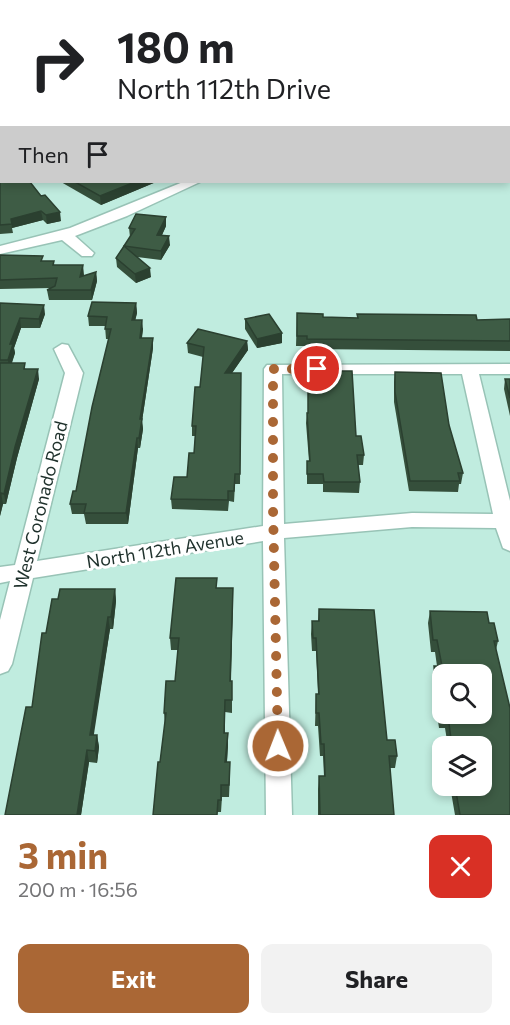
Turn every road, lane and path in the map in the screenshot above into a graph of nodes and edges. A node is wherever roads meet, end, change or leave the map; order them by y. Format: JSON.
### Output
{"nodes":[{"id":1,"x":0,"y":0,"type":"edge"},
{"id":2,"x":113,"y":0,"type":"edge"},
{"id":3,"x":266,"y":0,"type":"edge"},
{"id":4,"x":314,"y":0,"type":"edge"},
{"id":5,"x":191,"y":183,"type":"edge"},
{"id":6,"x":66,"y":236,"type":"junction"},
{"id":7,"x":0,"y":250,"type":"edge"},
{"id":8,"x":87,"y":253,"type":"dead end"},
{"id":9,"x":62,"y":349,"type":"dead end"},
{"id":10,"x":469,"y":369,"type":"junction"},
{"id":11,"x":510,"y":369,"type":"edge"},
{"id":12,"x":507,"y":521,"type":"edge"},
{"id":13,"x":273,"y":532,"type":"junction"},
{"id":14,"x":510,"y":543,"type":"edge"},
{"id":15,"x":23,"y":571,"type":"junction"},
{"id":16,"x":0,"y":575,"type":"edge"},
{"id":17,"x":0,"y":664,"type":"edge"},
{"id":18,"x":279,"y":815,"type":"edge"}],
"edges":[{"from":1,"to":2,"type":"main road"},
{"from":3,"to":4,"type":"main road"},
{"from":5,"to":6,"type":"street"},
{"from":6,"to":7,"type":"street"},
{"from":6,"to":8,"type":"street"},
{"from":9,"to":15,"type":"street","name":"West Coronado Road"},
{"from":10,"to":11,"type":"street"},
{"from":10,"to":12,"type":"street"},
{"from":10,"to":13,"type":"street"},
{"from":12,"to":13,"type":"street","name":"North 112th Avenue"},
{"from":12,"to":14,"type":"street"},
{"from":13,"to":15,"type":"street","name":"North 112th Avenue"},
{"from":13,"to":18,"type":"street"},
{"from":15,"to":16,"type":"street","name":"North 112th Avenue"},
{"from":15,"to":17,"type":"street","name":"West Coronado Road"}]}
